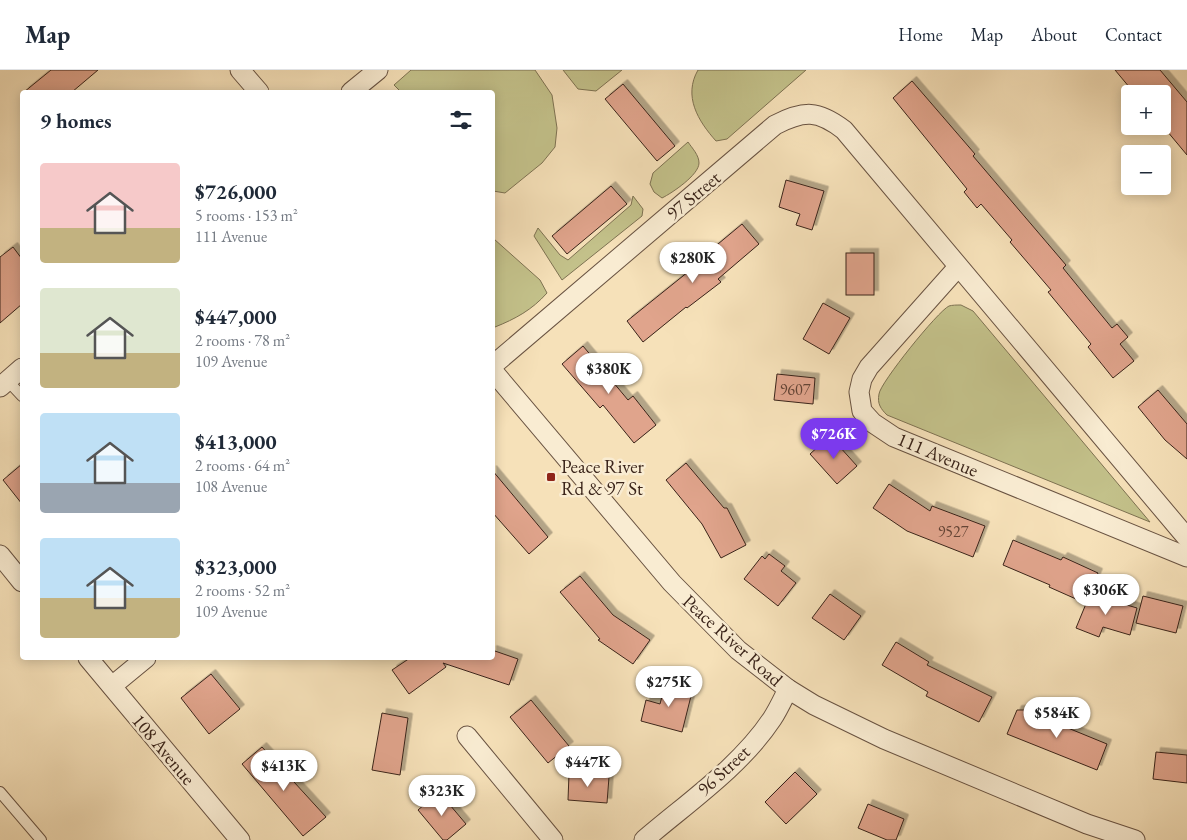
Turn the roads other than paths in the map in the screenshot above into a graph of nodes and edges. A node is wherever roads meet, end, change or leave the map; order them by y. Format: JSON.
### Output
{"nodes":[{"id":1,"x":240,"y":70,"type":"edge"},
{"id":2,"x":378,"y":70,"type":"edge"},
{"id":3,"x":257,"y":90,"type":"edge"},
{"id":4,"x":353,"y":90,"type":"edge"},
{"id":5,"x":958,"y":267,"type":"junction"},
{"id":6,"x":495,"y":365,"type":"edge"},
{"id":7,"x":20,"y":370,"type":"edge"},
{"id":8,"x":495,"y":372,"type":"edge"},
{"id":9,"x":4,"y":384,"type":"edge"},
{"id":10,"x":20,"y":395,"type":"edge"},
{"id":11,"x":1187,"y":538,"type":"edge"},
{"id":12,"x":0,"y":555,"type":"edge"},
{"id":13,"x":1187,"y":557,"type":"edge"},
{"id":14,"x":20,"y":580,"type":"edge"},
{"id":15,"x":90,"y":660,"type":"edge"},
{"id":16,"x":144,"y":660,"type":"edge"},
{"id":17,"x":112,"y":686,"type":"junction"},
{"id":18,"x":788,"y":689,"type":"junction"},
{"id":19,"x":467,"y":736,"type":"dead end"},
{"id":20,"x":0,"y":792,"type":"edge"},
{"id":21,"x":40,"y":840,"type":"edge"},
{"id":22,"x":240,"y":840,"type":"edge"},
{"id":23,"x":553,"y":840,"type":"edge"},
{"id":24,"x":644,"y":840,"type":"edge"},
{"id":25,"x":1134,"y":840,"type":"edge"}],
"edges":[{"from":1,"to":3,"type":"street"},
{"from":2,"to":4,"type":"street"},
{"from":5,"to":6,"type":"street","name":"97 Street"},
{"from":5,"to":11,"type":"street"},
{"from":5,"to":13,"type":"street","name":"111 Avenue"},
{"from":7,"to":9,"type":"street"},
{"from":8,"to":18,"type":"street","name":"Peace River Road"},
{"from":9,"to":10,"type":"lane"},
{"from":12,"to":14,"type":"street"},
{"from":15,"to":17,"type":"street","name":"108 Avenue"},
{"from":16,"to":17,"type":"street"},
{"from":17,"to":22,"type":"street","name":"108 Avenue"},
{"from":18,"to":24,"type":"street","name":"96 Street"},
{"from":18,"to":25,"type":"street","name":"Peace River Road"},
{"from":19,"to":23,"type":"street"},
{"from":20,"to":21,"type":"lane"}]}
